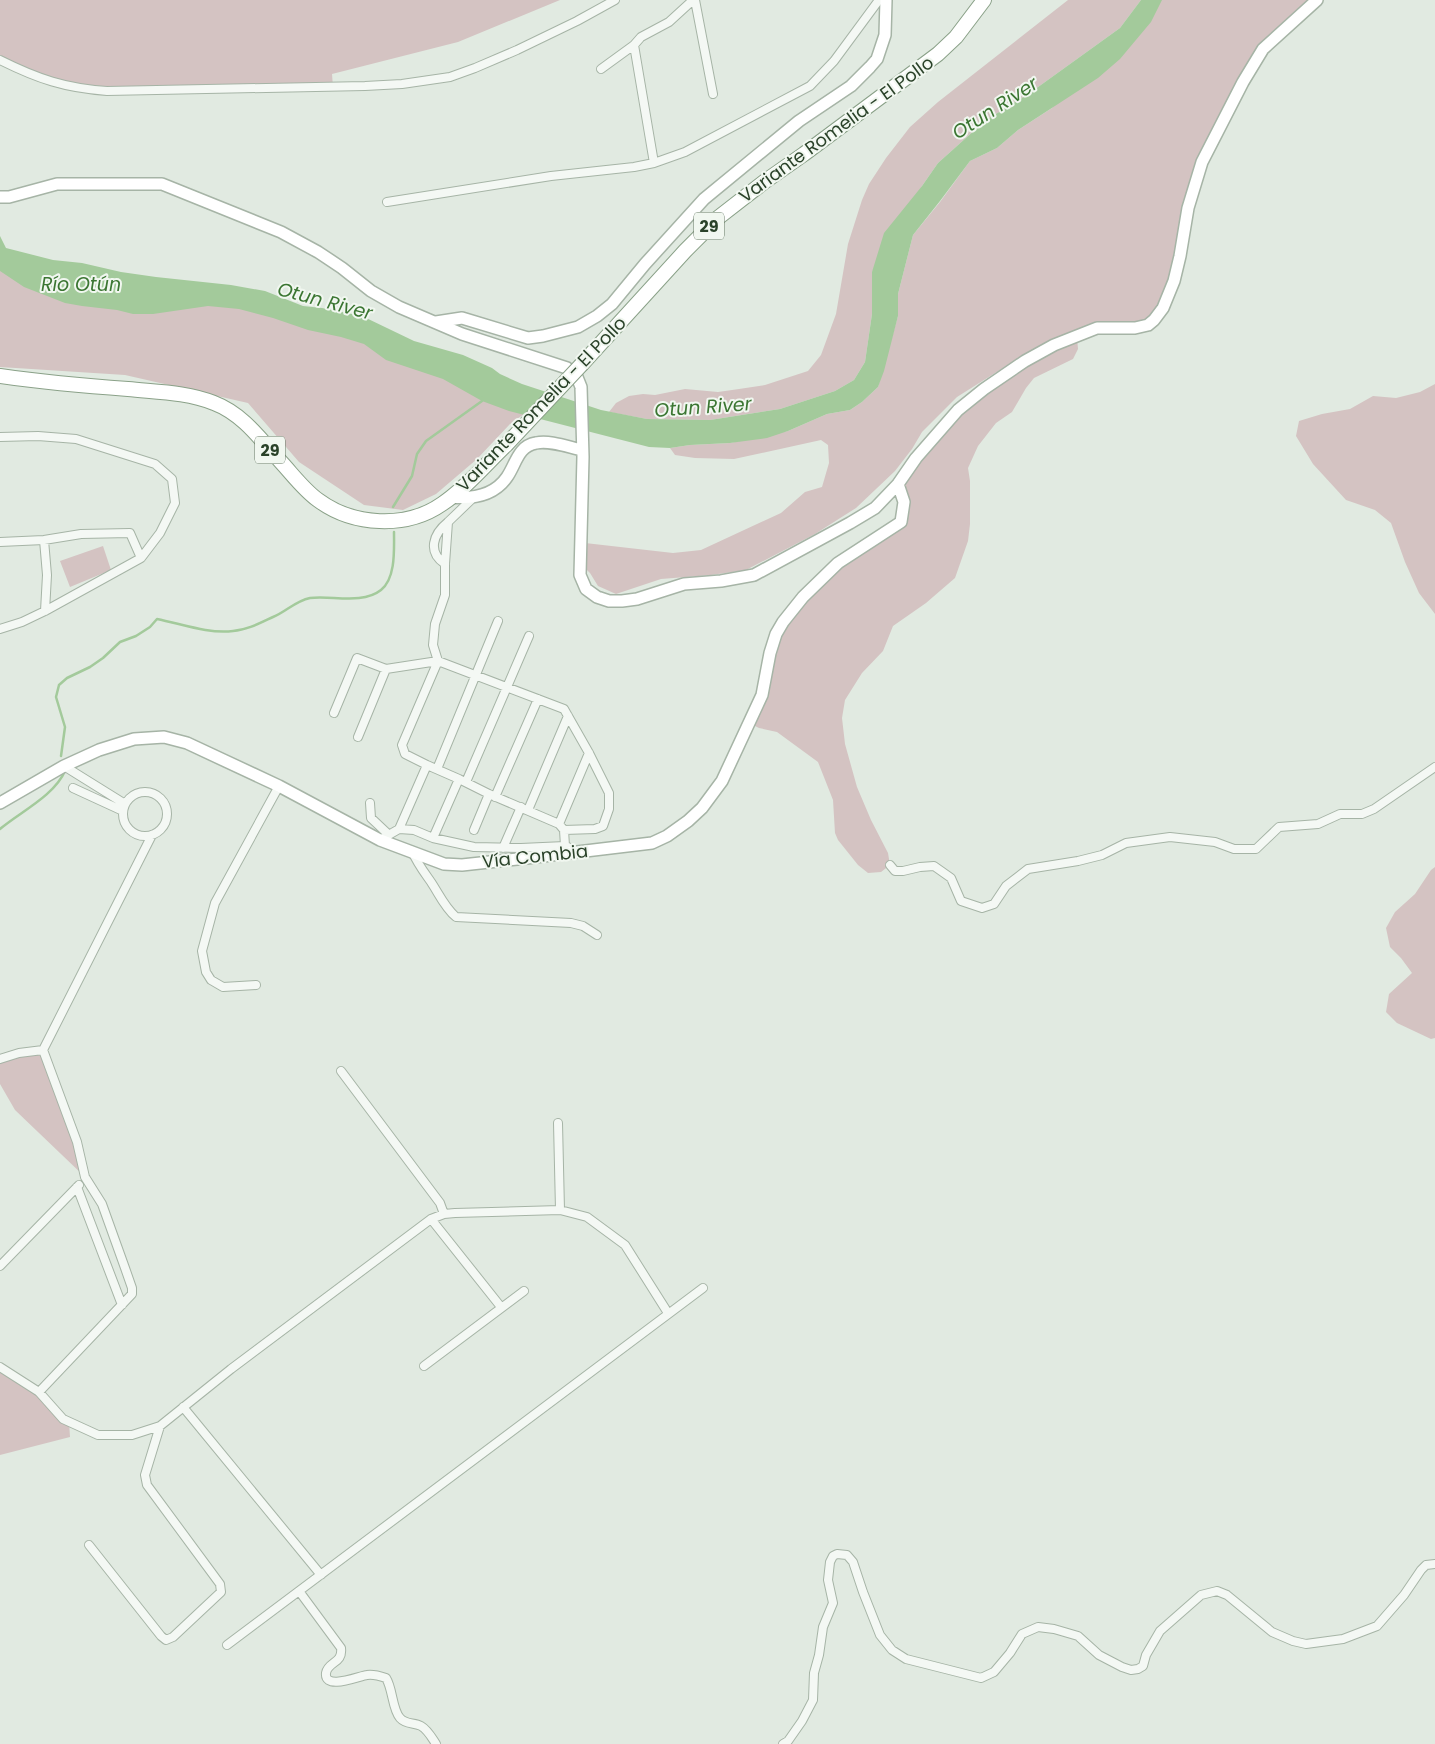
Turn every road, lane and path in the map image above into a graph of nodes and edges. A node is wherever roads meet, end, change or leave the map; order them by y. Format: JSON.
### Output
{"nodes":[{"id":1,"x":614,"y":0,"type":"edge"},
{"id":2,"x":694,"y":0,"type":"edge"},
{"id":3,"x":879,"y":0,"type":"edge"},
{"id":4,"x":886,"y":0,"type":"edge"},
{"id":5,"x":984,"y":0,"type":"edge"},
{"id":6,"x":1317,"y":0,"type":"edge"},
{"id":7,"x":634,"y":45,"type":"junction"},
{"id":8,"x":0,"y":60,"type":"edge"},
{"id":9,"x":601,"y":68,"type":"dead end"},
{"id":10,"x":713,"y":94,"type":"dead end"},
{"id":11,"x":654,"y":163,"type":"junction"},
{"id":12,"x":0,"y":197,"type":"edge"},
{"id":13,"x":387,"y":202,"type":"dead end"},
{"id":14,"x":434,"y":322,"type":"junction"},
{"id":15,"x":0,"y":376,"type":"edge"},
{"id":16,"x":0,"y":437,"type":"edge"},
{"id":17,"x":582,"y":450,"type":"junction"},
{"id":18,"x":898,"y":484,"type":"junction"},
{"id":19,"x":451,"y":497,"type":"junction"},
{"id":20,"x":473,"y":498,"type":"junction"},
{"id":21,"x":448,"y":522,"type":"junction"},
{"id":22,"x":44,"y":540,"type":"junction"},
{"id":23,"x":0,"y":542,"type":"edge"},
{"id":24,"x":141,"y":558,"type":"junction"},
{"id":25,"x":444,"y":564,"type":"junction"},
{"id":26,"x":45,"y":610,"type":"junction"},
{"id":27,"x":498,"y":621,"type":"dead end"},
{"id":28,"x":0,"y":629,"type":"edge"},
{"id":29,"x":529,"y":636,"type":"dead end"},
{"id":30,"x":438,"y":661,"type":"junction"},
{"id":31,"x":386,"y":669,"type":"junction"},
{"id":32,"x":476,"y":675,"type":"junction"},
{"id":33,"x":507,"y":687,"type":"junction"},
{"id":34,"x":538,"y":699,"type":"junction"},
{"id":35,"x":334,"y":713,"type":"dead end"},
{"id":36,"x":568,"y":716,"type":"junction"},
{"id":37,"x":358,"y":737,"type":"dead end"},
{"id":38,"x":589,"y":753,"type":"junction"},
{"id":39,"x":428,"y":765,"type":"junction"},
{"id":40,"x":64,"y":766,"type":"junction"},
{"id":41,"x":1435,"y":767,"type":"edge"},
{"id":42,"x":437,"y":769,"type":"junction"},
{"id":43,"x":463,"y":780,"type":"junction"},
{"id":44,"x":279,"y":786,"type":"junction"},
{"id":45,"x":73,"y":788,"type":"dead end"},
{"id":46,"x":492,"y":796,"type":"junction"},
{"id":47,"x":0,"y":803,"type":"edge"},
{"id":48,"x":370,"y":803,"type":"dead end"},
{"id":49,"x":124,"y":808,"type":"junction"},
{"id":50,"x":525,"y":809,"type":"junction"},
{"id":51,"x":561,"y":827,"type":"junction"},
{"id":52,"x":399,"y":829,"type":"junction"},
{"id":53,"x":474,"y":830,"type":"dead end"},
{"id":54,"x":152,"y":835,"type":"junction"},
{"id":55,"x":384,"y":837,"type":"junction"},
{"id":56,"x":433,"y":838,"type":"junction"},
{"id":57,"x":565,"y":846,"type":"junction"},
{"id":58,"x":502,"y":848,"type":"junction"},
{"id":59,"x":412,"y":852,"type":"junction"},
{"id":60,"x":576,"y":852,"type":"junction"},
{"id":61,"x":890,"y":865,"type":"dead end"},
{"id":62,"x":597,"y":935,"type":"dead end"},
{"id":63,"x":256,"y":986,"type":"dead end"},
{"id":64,"x":42,"y":1050,"type":"junction"},
{"id":65,"x":0,"y":1059,"type":"edge"},
{"id":66,"x":341,"y":1071,"type":"dead end"},
{"id":67,"x":558,"y":1124,"type":"dead end"},
{"id":68,"x":85,"y":1177,"type":"junction"},
{"id":69,"x":77,"y":1187,"type":"junction"},
{"id":70,"x":560,"y":1210,"type":"junction"},
{"id":71,"x":444,"y":1214,"type":"junction"},
{"id":72,"x":431,"y":1219,"type":"junction"},
{"id":73,"x":0,"y":1266,"type":"edge"},
{"id":74,"x":703,"y":1288,"type":"dead end"},
{"id":75,"x":524,"y":1291,"type":"dead end"},
{"id":76,"x":122,"y":1305,"type":"junction"},
{"id":77,"x":501,"y":1306,"type":"junction"},
{"id":78,"x":668,"y":1313,"type":"junction"},
{"id":79,"x":424,"y":1366,"type":"dead end"},
{"id":80,"x":0,"y":1367,"type":"edge"},
{"id":81,"x":38,"y":1392,"type":"junction"},
{"id":82,"x":183,"y":1406,"type":"junction"},
{"id":83,"x":160,"y":1426,"type":"junction"},
{"id":84,"x":89,"y":1545,"type":"dead end"},
{"id":85,"x":1435,"y":1564,"type":"edge"},
{"id":86,"x":321,"y":1575,"type":"junction"},
{"id":87,"x":299,"y":1591,"type":"junction"},
{"id":88,"x":227,"y":1645,"type":"dead end"},
{"id":89,"x":436,"y":1744,"type":"edge"},
{"id":90,"x":783,"y":1744,"type":"edge"}],
"edges":[{"from":1,"to":8,"type":"street"},
{"from":2,"to":7,"type":"street"},
{"from":2,"to":10,"type":"street"},
{"from":3,"to":11,"type":"street"},
{"from":4,"to":14,"type":"main road"},
{"from":5,"to":19,"type":"highway","name":"Variante Romelia - El Pollo","number":"29","bridge":true},
{"from":6,"to":18,"type":"main road"},
{"from":7,"to":9,"type":"street"},
{"from":7,"to":11,"type":"street"},
{"from":11,"to":13,"type":"street"},
{"from":12,"to":14,"type":"main road"},
{"from":14,"to":17,"type":"main road"},
{"from":15,"to":19,"type":"highway","name":"Variante Romelia - El Pollo","number":"29"},
{"from":16,"to":24,"type":"street"},
{"from":17,"to":18,"type":"main road"},
{"from":17,"to":20,"type":"main road"},
{"from":18,"to":60,"type":"main road","name":"Vía Combia"},
{"from":19,"to":20,"type":"main road"},
{"from":20,"to":21,"type":"street"},
{"from":21,"to":25,"type":"street"},
{"from":21,"to":25,"type":"street"},
{"from":22,"to":23,"type":"street"},
{"from":22,"to":24,"type":"street"},
{"from":22,"to":26,"type":"street"},
{"from":24,"to":26,"type":"street"},
{"from":25,"to":30,"type":"street"},
{"from":26,"to":28,"type":"street"},
{"from":27,"to":32,"type":"street"},
{"from":29,"to":33,"type":"street"},
{"from":30,"to":31,"type":"street"},
{"from":30,"to":32,"type":"street"},
{"from":30,"to":39,"type":"street"},
{"from":31,"to":35,"type":"street"},
{"from":31,"to":37,"type":"street"},
{"from":32,"to":33,"type":"street"},
{"from":32,"to":42,"type":"street"},
{"from":33,"to":34,"type":"street"},
{"from":33,"to":43,"type":"street"},
{"from":34,"to":36,"type":"street"},
{"from":34,"to":46,"type":"street"},
{"from":36,"to":38,"type":"street"},
{"from":36,"to":50,"type":"street"},
{"from":38,"to":51,"type":"street"},
{"from":38,"to":51,"type":"street"},
{"from":39,"to":42,"type":"street"},
{"from":39,"to":52,"type":"street"},
{"from":40,"to":44,"type":"main road","name":"Vía Combia"},
{"from":40,"to":47,"type":"main road","name":"Vía Combia"},
{"from":40,"to":49,"type":"street"},
{"from":41,"to":61,"type":"street"},
{"from":42,"to":43,"type":"street"},
{"from":43,"to":46,"type":"street"},
{"from":43,"to":56,"type":"street"},
{"from":44,"to":55,"type":"main road","name":"Vía Combia"},
{"from":44,"to":63,"type":"street"},
{"from":45,"to":49,"type":"street"},
{"from":46,"to":50,"type":"street"},
{"from":46,"to":53,"type":"street"},
{"from":48,"to":55,"type":"street"},
{"from":49,"to":54,"type":"street"},
{"from":49,"to":54,"type":"street"},
{"from":50,"to":51,"type":"street"},
{"from":50,"to":58,"type":"street"},
{"from":51,"to":57,"type":"street"},
{"from":52,"to":55,"type":"street"},
{"from":52,"to":56,"type":"street"},
{"from":54,"to":64,"type":"street"},
{"from":55,"to":59,"type":"main road","name":"Vía Combia"},
{"from":56,"to":58,"type":"street"},
{"from":57,"to":58,"type":"street"},
{"from":57,"to":60,"type":"street"},
{"from":59,"to":60,"type":"main road","name":"Vía Combia"},
{"from":59,"to":62,"type":"street"},
{"from":64,"to":65,"type":"street"},
{"from":64,"to":68,"type":"street"},
{"from":66,"to":71,"type":"street"},
{"from":67,"to":70,"type":"street"},
{"from":68,"to":69,"type":"street"},
{"from":68,"to":76,"type":"street"},
{"from":69,"to":73,"type":"street"},
{"from":69,"to":76,"type":"street"},
{"from":70,"to":71,"type":"street"},
{"from":70,"to":78,"type":"street"},
{"from":71,"to":72,"type":"street"},
{"from":72,"to":77,"type":"street"},
{"from":72,"to":82,"type":"street"},
{"from":74,"to":78,"type":"street"},
{"from":75,"to":77,"type":"street"},
{"from":76,"to":81,"type":"street"},
{"from":77,"to":79,"type":"street"},
{"from":78,"to":86,"type":"street"},
{"from":80,"to":81,"type":"street"},
{"from":81,"to":83,"type":"street"},
{"from":82,"to":83,"type":"street"},
{"from":82,"to":86,"type":"street"},
{"from":83,"to":84,"type":"street"},
{"from":85,"to":90,"type":"street"},
{"from":86,"to":87,"type":"street"},
{"from":87,"to":88,"type":"street"},
{"from":87,"to":89,"type":"street"}]}
